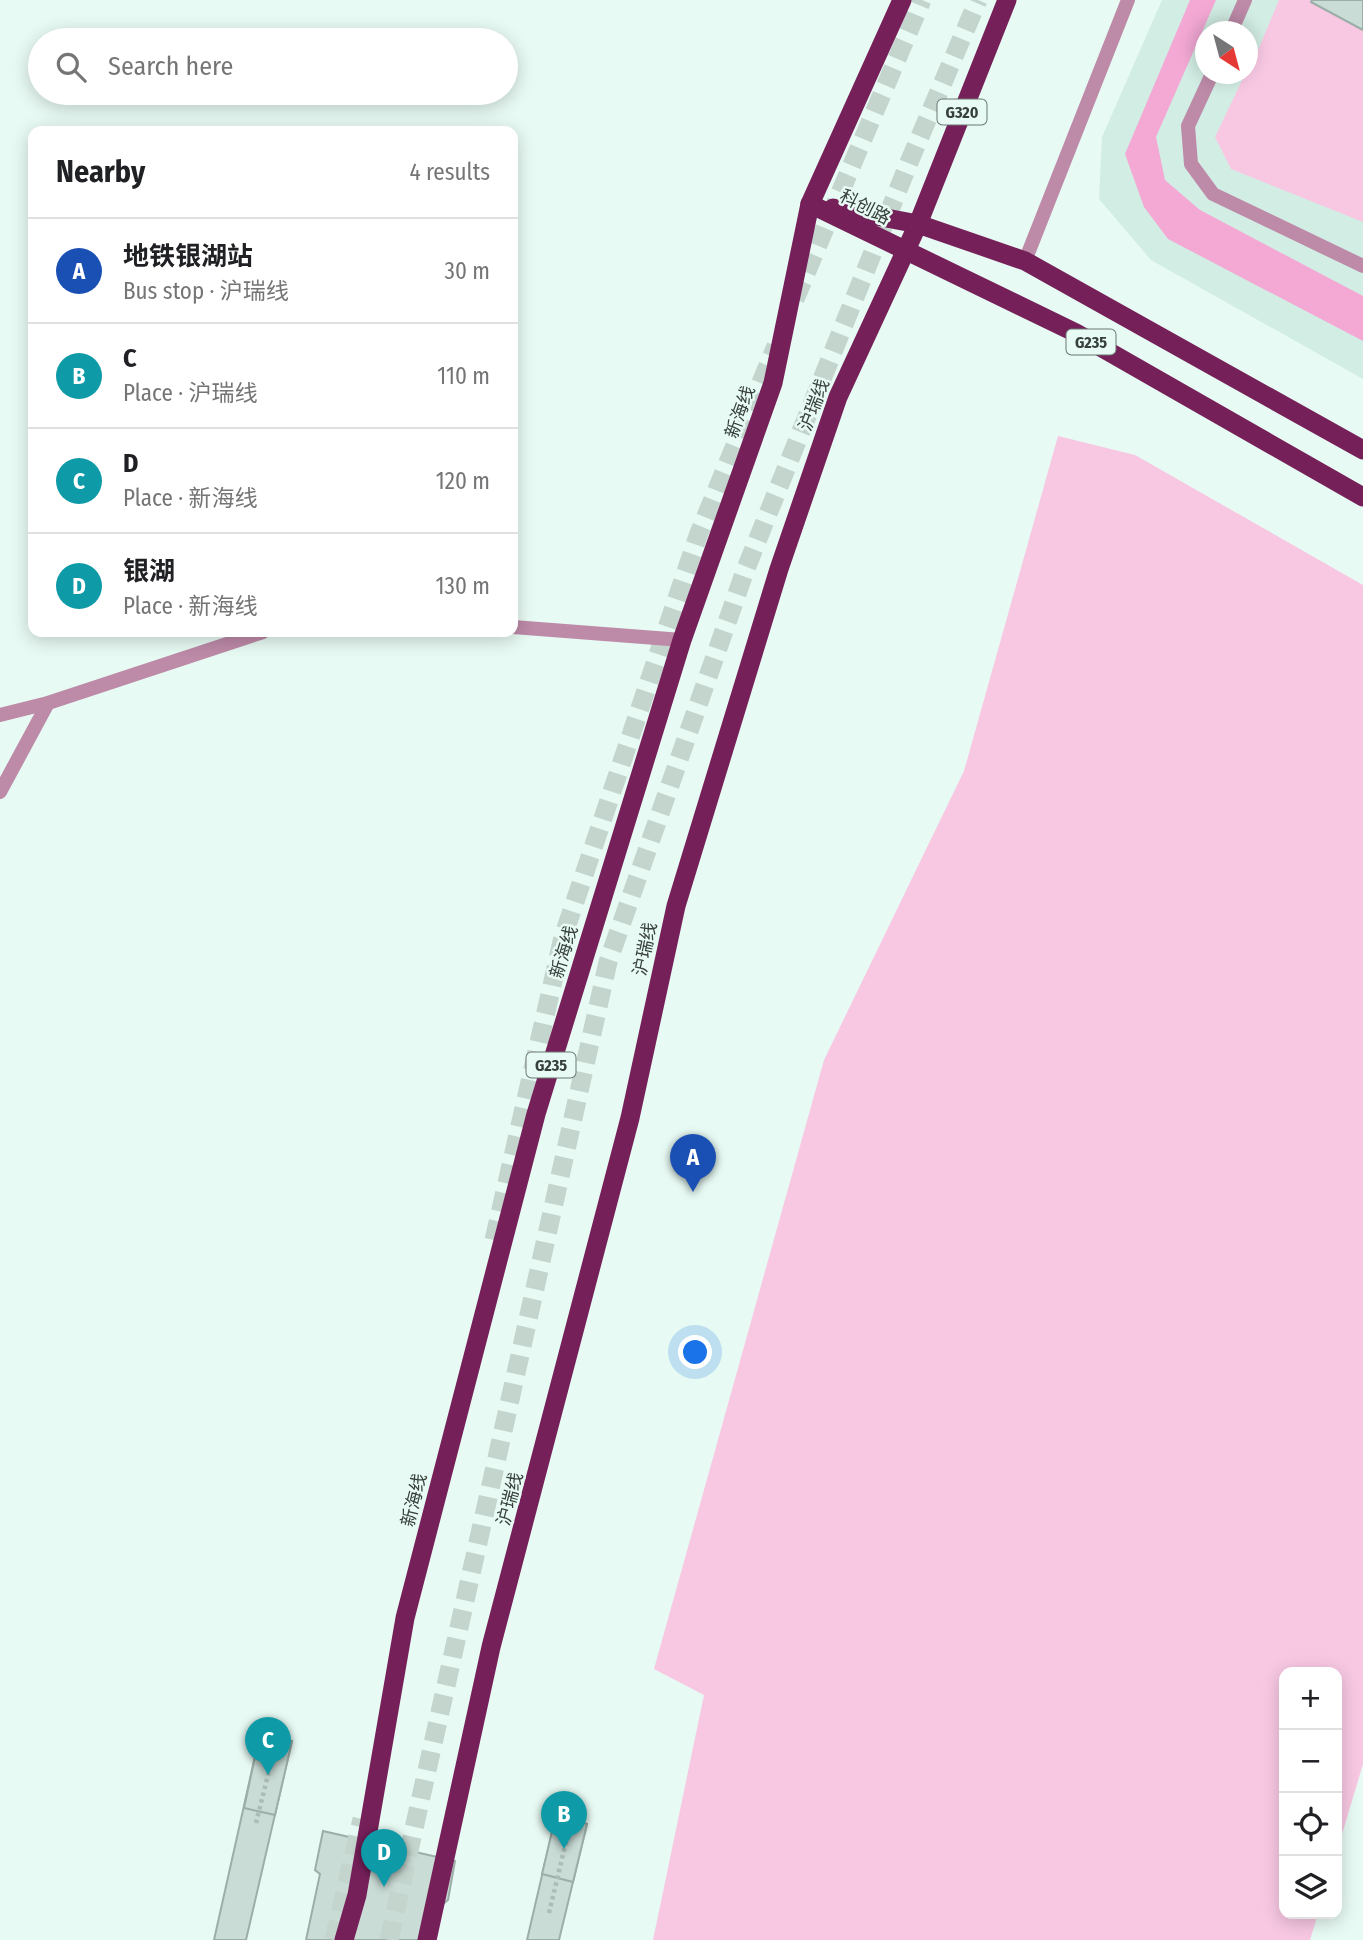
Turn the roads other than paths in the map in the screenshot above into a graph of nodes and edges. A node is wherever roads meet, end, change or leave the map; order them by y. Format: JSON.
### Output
{"nodes":[{"id":1,"x":902,"y":0,"type":"edge"},
{"id":2,"x":1007,"y":0,"type":"edge"},
{"id":3,"x":1128,"y":0,"type":"edge"},
{"id":4,"x":1245,"y":0,"type":"edge"},
{"id":5,"x":1236,"y":21,"type":"edge"},
{"id":6,"x":1207,"y":84,"type":"edge"},
{"id":7,"x":810,"y":204,"type":"junction"},
{"id":8,"x":918,"y":224,"type":"junction"},
{"id":9,"x":906,"y":252,"type":"junction"},
{"id":10,"x":1025,"y":261,"type":"junction"},
{"id":11,"x":1363,"y":266,"type":"edge"},
{"id":12,"x":1363,"y":450,"type":"edge"},
{"id":13,"x":1363,"y":497,"type":"edge"},
{"id":14,"x":518,"y":627,"type":"edge"},
{"id":15,"x":248,"y":637,"type":"edge"},
{"id":16,"x":682,"y":640,"type":"junction"},
{"id":17,"x":48,"y":703,"type":"junction"},
{"id":18,"x":0,"y":715,"type":"edge"},
{"id":19,"x":0,"y":792,"type":"edge"},
{"id":20,"x":344,"y":1940,"type":"edge"},
{"id":21,"x":427,"y":1940,"type":"edge"}],
"edges":[{"from":1,"to":7,"type":"highway","name":"新海线","number":"G235"},
{"from":2,"to":8,"type":"highway","name":"沪瑞线","number":"G320"},
{"from":3,"to":10,"type":"street"},
{"from":4,"to":5,"type":"street"},
{"from":6,"to":11,"type":"street"},
{"from":7,"to":8,"type":"highway","name":"科创路","number":"G235"},
{"from":7,"to":9,"type":"highway","name":"科创路","number":"G235"},
{"from":7,"to":16,"type":"highway","name":"新海线","number":"G235"},
{"from":8,"to":9,"type":"highway","name":"沪瑞线"},
{"from":8,"to":10,"type":"highway","name":"科创路","number":"G235"},
{"from":9,"to":13,"type":"highway","name":"科创路","number":"G235"},
{"from":9,"to":21,"type":"highway","name":"沪瑞线"},
{"from":10,"to":12,"type":"highway","name":"科创路","number":"G235"},
{"from":14,"to":16,"type":"street"},
{"from":15,"to":17,"type":"street"},
{"from":16,"to":20,"type":"highway","name":"新海线","number":"G235"},
{"from":17,"to":18,"type":"street"},
{"from":17,"to":19,"type":"street"}]}
